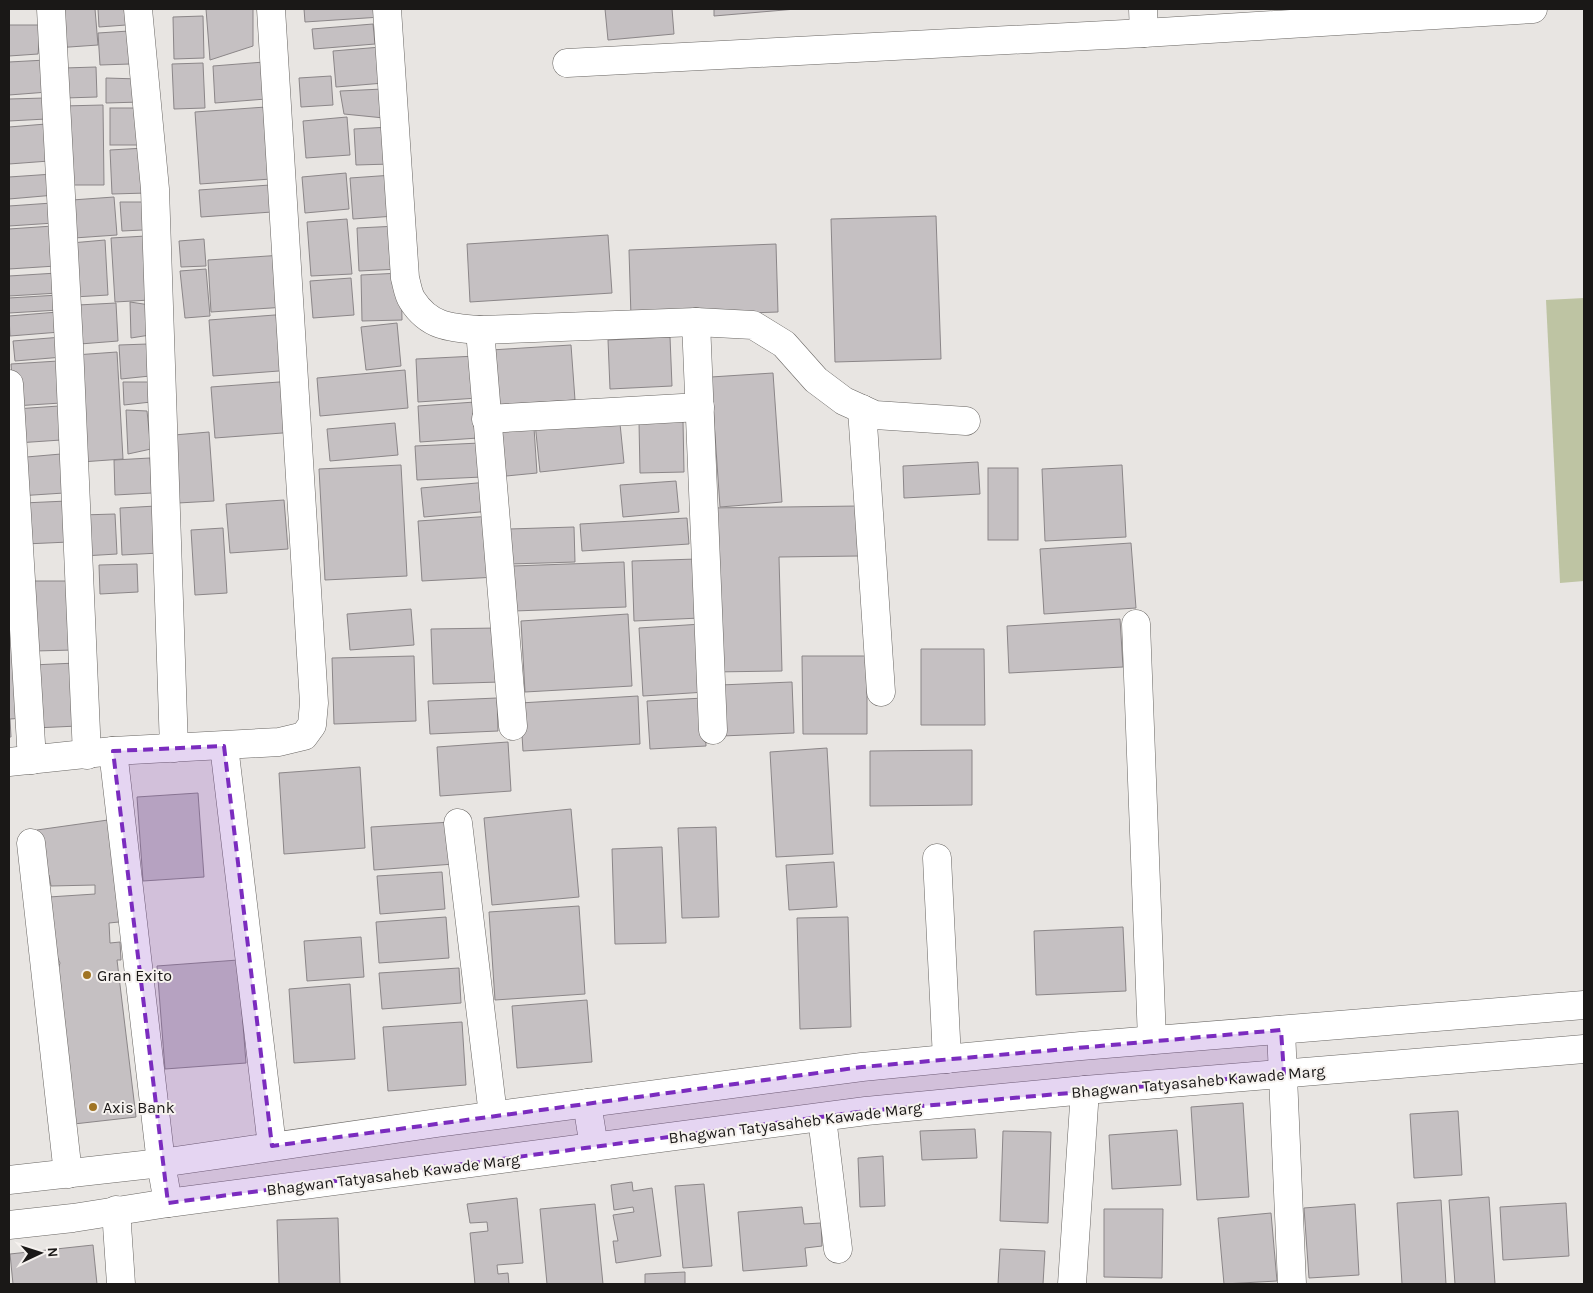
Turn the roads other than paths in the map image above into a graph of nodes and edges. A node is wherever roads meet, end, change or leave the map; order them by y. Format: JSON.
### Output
{"nodes":[{"id":1,"x":51,"y":9,"type":"edge"},
{"id":2,"x":138,"y":9,"type":"edge"},
{"id":3,"x":271,"y":9,"type":"edge"},
{"id":4,"x":386,"y":9,"type":"edge"},
{"id":5,"x":1533,"y":9,"type":"edge"},
{"id":6,"x":1143,"y":21,"type":"edge"},
{"id":7,"x":567,"y":63,"type":"dead end"},
{"id":8,"x":696,"y":322,"type":"junction"},
{"id":9,"x":480,"y":330,"type":"junction"},
{"id":10,"x":9,"y":384,"type":"edge"},
{"id":11,"x":700,"y":407,"type":"junction"},
{"id":12,"x":862,"y":409,"type":"junction"},
{"id":13,"x":486,"y":419,"type":"junction"},
{"id":14,"x":966,"y":421,"type":"dead end"},
{"id":15,"x":1136,"y":624,"type":"dead end"},
{"id":16,"x":881,"y":692,"type":"dead end"},
{"id":17,"x":512,"y":726,"type":"dead end"},
{"id":18,"x":713,"y":730,"type":"dead end"},
{"id":19,"x":224,"y":746,"type":"junction"},
{"id":20,"x":174,"y":748,"type":"junction"},
{"id":21,"x":100,"y":753,"type":"junction"},
{"id":22,"x":20,"y":761,"type":"edge"},
{"id":23,"x":458,"y":823,"type":"dead end"},
{"id":24,"x":31,"y":843,"type":"dead end"},
{"id":25,"x":937,"y":858,"type":"dead end"},
{"id":26,"x":1584,"y":1004,"type":"edge"},
{"id":27,"x":1281,"y":1030,"type":"junction"},
{"id":28,"x":1584,"y":1032,"type":"edge"},
{"id":29,"x":1152,"y":1040,"type":"junction"},
{"id":30,"x":1584,"y":1049,"type":"edge"},
{"id":31,"x":947,"y":1059,"type":"junction"},
{"id":32,"x":1318,"y":1071,"type":"junction"},
{"id":33,"x":1284,"y":1074,"type":"junction"},
{"id":34,"x":1085,"y":1090,"type":"junction"},
{"id":35,"x":587,"y":1103,"type":"junction"},
{"id":36,"x":493,"y":1115,"type":"junction"},
{"id":37,"x":822,"y":1118,"type":"junction"},
{"id":38,"x":272,"y":1146,"type":"junction"},
{"id":39,"x":594,"y":1147,"type":"junction"},
{"id":40,"x":161,"y":1163,"type":"junction"},
{"id":41,"x":68,"y":1174,"type":"junction"},
{"id":42,"x":9,"y":1180,"type":"edge"},
{"id":43,"x":168,"y":1203,"type":"junction"},
{"id":44,"x":116,"y":1210,"type":"junction"},
{"id":45,"x":9,"y":1224,"type":"edge"},
{"id":46,"x":838,"y":1248,"type":"dead end"},
{"id":47,"x":121,"y":1284,"type":"edge"},
{"id":48,"x":1072,"y":1284,"type":"edge"},
{"id":49,"x":1292,"y":1284,"type":"edge"}],
"edges":[{"from":1,"to":21,"type":"street"},
{"from":2,"to":20,"type":"street"},
{"from":3,"to":19,"type":"street"},
{"from":4,"to":9,"type":"street"},
{"from":5,"to":6,"type":"street"},
{"from":6,"to":7,"type":"street"},
{"from":8,"to":9,"type":"street"},
{"from":8,"to":11,"type":"street"},
{"from":8,"to":12,"type":"street"},
{"from":9,"to":13,"type":"street"},
{"from":10,"to":22,"type":"street"},
{"from":11,"to":13,"type":"street"},
{"from":11,"to":18,"type":"street"},
{"from":12,"to":14,"type":"street"},
{"from":12,"to":16,"type":"street"},
{"from":13,"to":17,"type":"street"},
{"from":15,"to":29,"type":"street"},
{"from":19,"to":20,"type":"street"},
{"from":19,"to":38,"type":"street"},
{"from":20,"to":21,"type":"street"},
{"from":21,"to":22,"type":"street"},
{"from":21,"to":40,"type":"street"},
{"from":23,"to":36,"type":"street"},
{"from":24,"to":41,"type":"street"},
{"from":25,"to":31,"type":"street"},
{"from":26,"to":27,"type":"street"},
{"from":27,"to":29,"type":"street"},
{"from":27,"to":33,"type":"street"},
{"from":28,"to":32,"type":"street"},
{"from":29,"to":31,"type":"street"},
{"from":30,"to":32,"type":"street","name":"Bhagwan Tatyasaheb Kawade Marg"},
{"from":31,"to":35,"type":"street"},
{"from":32,"to":33,"type":"street","name":"Bhagwan Tatyasaheb Kawade Marg"},
{"from":33,"to":34,"type":"street","name":"Bhagwan Tatyasaheb Kawade Marg"},
{"from":33,"to":49,"type":"street"},
{"from":34,"to":37,"type":"street","name":"Bhagwan Tatyasaheb Kawade Marg"},
{"from":34,"to":48,"type":"street"},
{"from":35,"to":36,"type":"street"},
{"from":35,"to":39,"type":"street"},
{"from":36,"to":38,"type":"street"},
{"from":37,"to":39,"type":"street","name":"Bhagwan Tatyasaheb Kawade Marg"},
{"from":37,"to":46,"type":"street"},
{"from":38,"to":40,"type":"street"},
{"from":39,"to":43,"type":"street","name":"Bhagwan Tatyasaheb Kawade Marg"},
{"from":40,"to":41,"type":"street"},
{"from":40,"to":43,"type":"street"},
{"from":41,"to":42,"type":"street"},
{"from":43,"to":44,"type":"street","name":"Bhagwan Tatyasaheb Kawade Marg"},
{"from":44,"to":45,"type":"street","name":"Bhagwan Tatyasaheb Kawade Marg"},
{"from":44,"to":47,"type":"street"}]}
